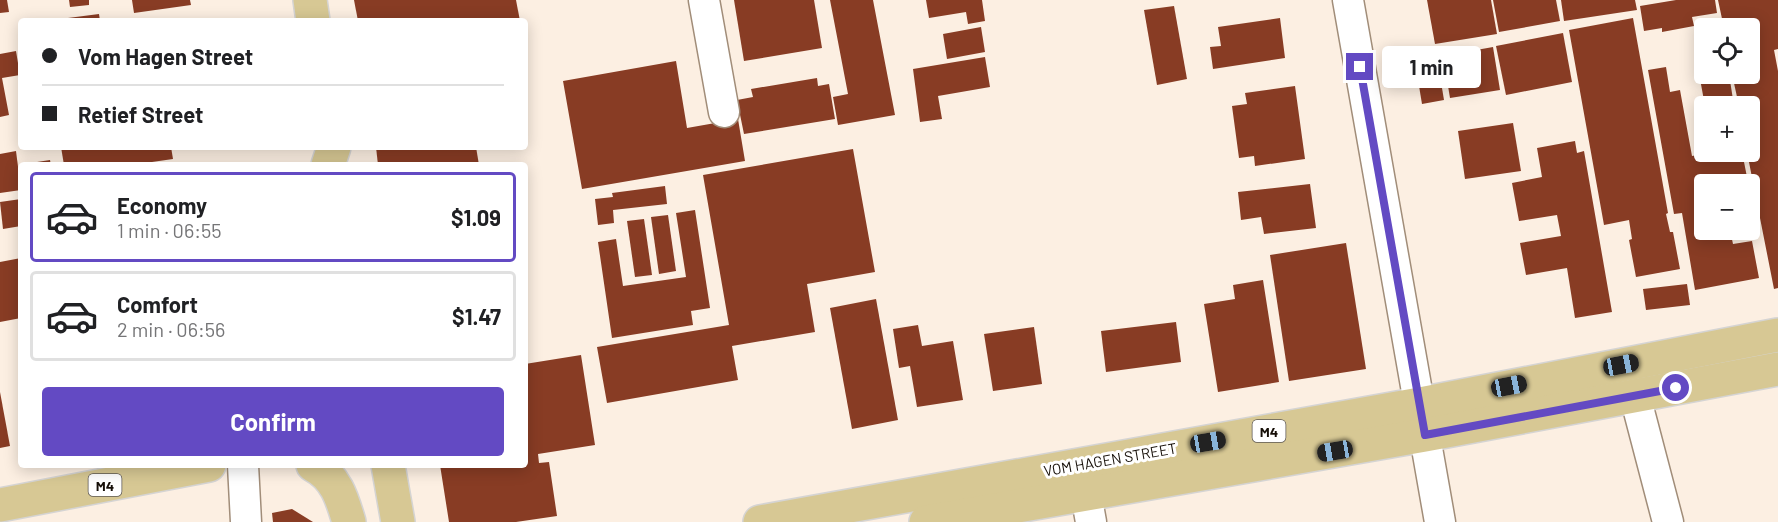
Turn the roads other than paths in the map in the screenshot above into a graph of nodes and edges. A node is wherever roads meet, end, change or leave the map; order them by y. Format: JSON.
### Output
{"nodes":[{"id":1,"x":309,"y":0,"type":"edge"},
{"id":2,"x":704,"y":0,"type":"edge"},
{"id":3,"x":1348,"y":0,"type":"edge"},
{"id":4,"x":312,"y":18,"type":"edge"},
{"id":5,"x":724,"y":112,"type":"dead end"},
{"id":6,"x":1778,"y":335,"type":"edge"},
{"id":7,"x":1778,"y":369,"type":"edge"},
{"id":8,"x":1635,"y":396,"type":"junction"},
{"id":9,"x":1420,"y":404,"type":"junction"},
{"id":10,"x":1425,"y":435,"type":"junction"},
{"id":11,"x":193,"y":468,"type":"edge"},
{"id":12,"x":243,"y":468,"type":"edge"},
{"id":13,"x":317,"y":468,"type":"edge"},
{"id":14,"x":389,"y":468,"type":"edge"},
{"id":15,"x":0,"y":505,"type":"edge"},
{"id":16,"x":1089,"y":508,"type":"edge"},
{"id":17,"x":246,"y":522,"type":"edge"},
{"id":18,"x":349,"y":522,"type":"edge"},
{"id":19,"x":398,"y":522,"type":"edge"},
{"id":20,"x":760,"y":522,"type":"edge"},
{"id":21,"x":926,"y":522,"type":"edge"},
{"id":22,"x":1440,"y":522,"type":"edge"},
{"id":23,"x":1668,"y":522,"type":"edge"}],
"edges":[{"from":1,"to":4,"type":"main road"},
{"from":2,"to":5,"type":"street"},
{"from":3,"to":9,"type":"street"},
{"from":6,"to":9,"type":"main road","name":"VOM HAGEN STREET","number":"M4"},
{"from":7,"to":8,"type":"main road","name":"VOM HAGEN STREET","number":"M4"},
{"from":8,"to":10,"type":"main road","name":"VOM HAGEN STREET","number":"M4"},
{"from":8,"to":23,"type":"street"},
{"from":9,"to":10,"type":"street"},
{"from":9,"to":20,"type":"main road","name":"VOM HAGEN STREET","number":"M4"},
{"from":10,"to":16,"type":"main road","name":"VOM HAGEN STREET","number":"M4"},
{"from":10,"to":22,"type":"street"},
{"from":11,"to":15,"type":"main road","number":"M4"},
{"from":12,"to":17,"type":"street"},
{"from":13,"to":18,"type":"main road"},
{"from":14,"to":19,"type":"main road"},
{"from":16,"to":21,"type":"main road","name":"VOM HAGEN STREET","number":"M4"}]}
